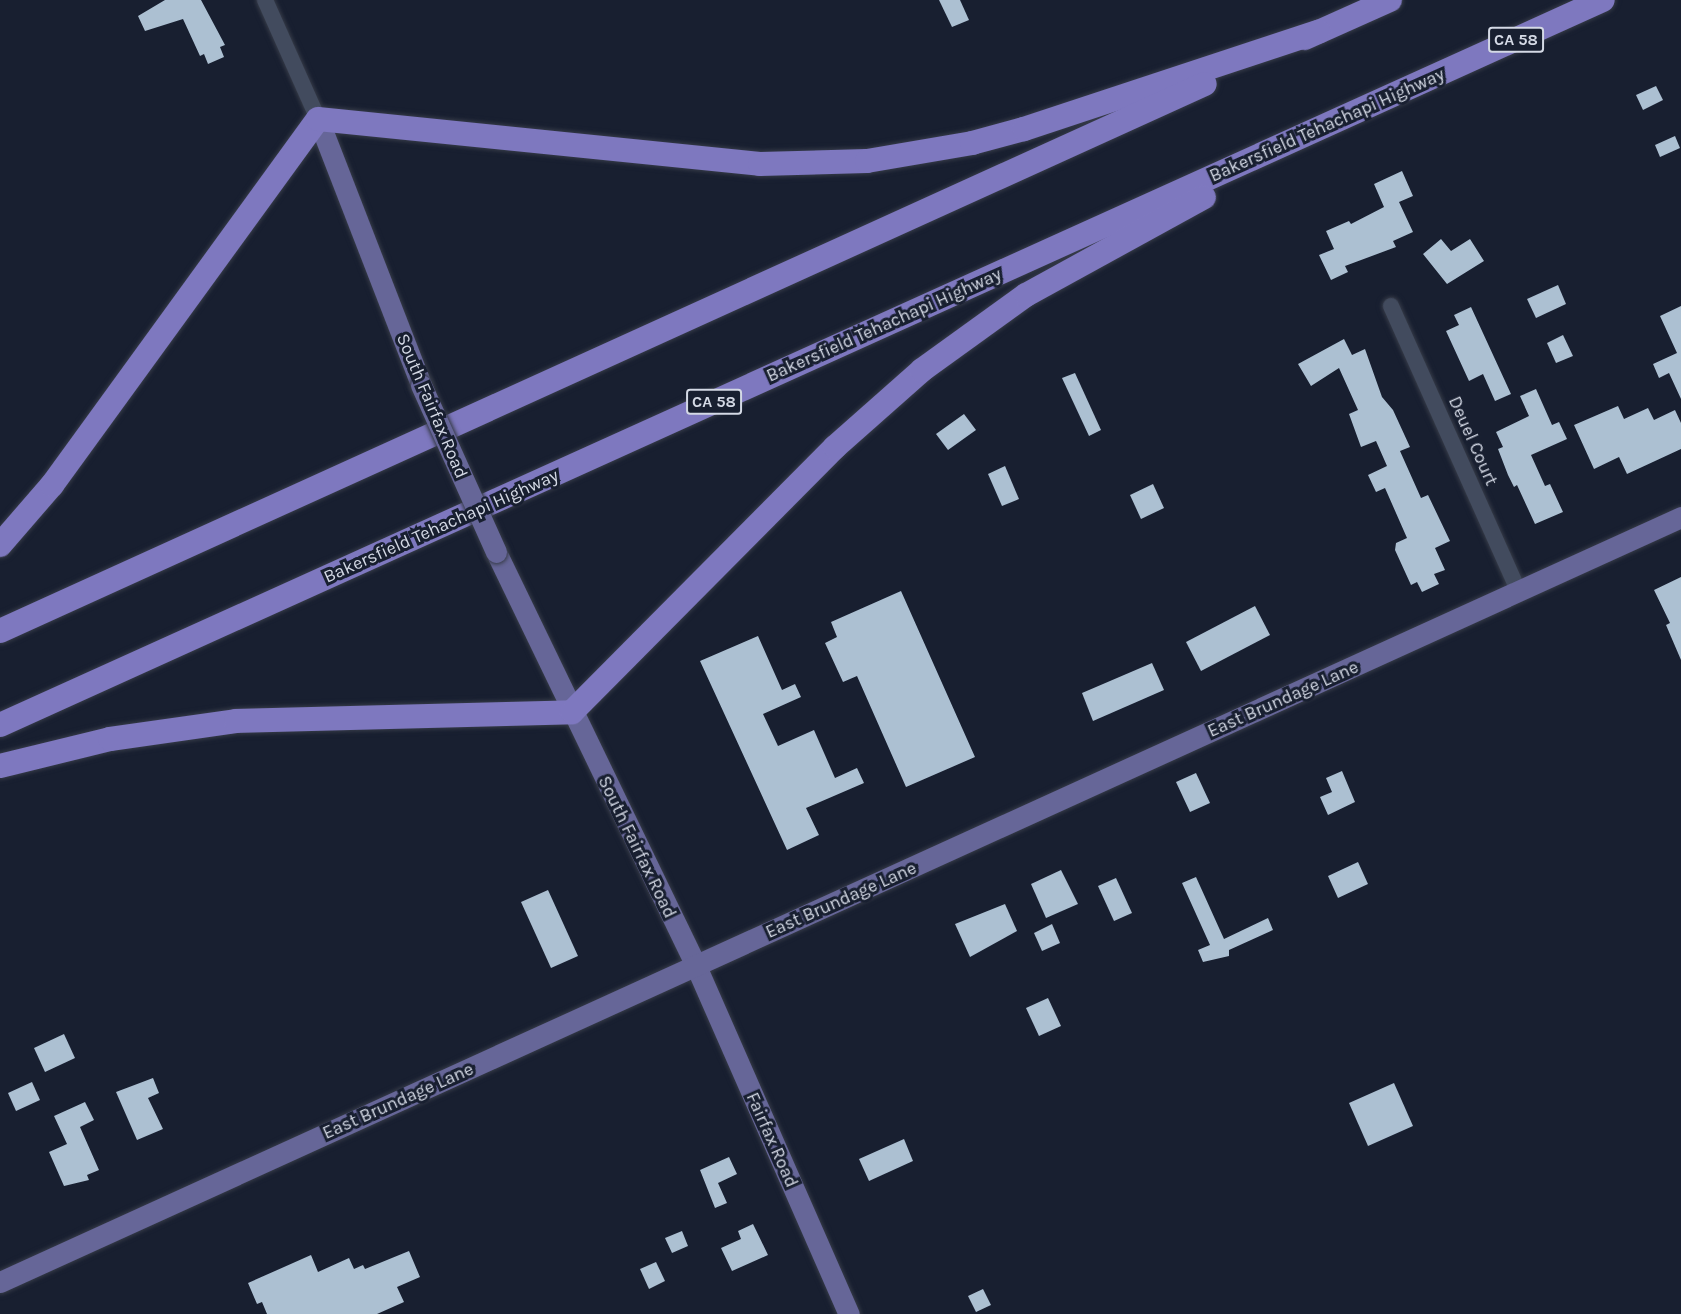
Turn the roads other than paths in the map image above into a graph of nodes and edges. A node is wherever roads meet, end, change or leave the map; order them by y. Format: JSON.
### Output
{"nodes":[{"id":1,"x":265,"y":0,"type":"edge"},
{"id":2,"x":1390,"y":0,"type":"edge"},
{"id":3,"x":1603,"y":0,"type":"edge"},
{"id":4,"x":1318,"y":32,"type":"junction"},
{"id":5,"x":1429,"y":79,"type":"junction"},
{"id":6,"x":318,"y":119,"type":"junction"},
{"id":7,"x":1391,"y":306,"type":"dead end"},
{"id":8,"x":1681,"y":517,"type":"edge"},
{"id":9,"x":0,"y":544,"type":"edge"},
{"id":10,"x":1519,"y":592,"type":"junction"},
{"id":11,"x":0,"y":631,"type":"edge"},
{"id":12,"x":572,"y":712,"type":"junction"},
{"id":13,"x":0,"y":725,"type":"edge"},
{"id":14,"x":0,"y":766,"type":"edge"},
{"id":15,"x":696,"y":966,"type":"junction"},
{"id":16,"x":0,"y":1282,"type":"edge"},
{"id":17,"x":849,"y":1314,"type":"edge"}],
"edges":[{"from":1,"to":6,"type":"street","name":"South Fairfax Road"},
{"from":2,"to":4,"type":"highway"},
{"from":3,"to":5,"type":"highway","name":"Bakersfield Tehachapi Highway","number":"CA 58"},
{"from":4,"to":6,"type":"highway"},
{"from":4,"to":11,"type":"highway"},
{"from":5,"to":12,"type":"highway"},
{"from":5,"to":13,"type":"highway","name":"Bakersfield Tehachapi Highway","number":"CA 58"},
{"from":6,"to":9,"type":"highway"},
{"from":6,"to":12,"type":"main road","name":"South Fairfax Road","bridge":true},
{"from":7,"to":10,"type":"street","name":"Deuel Court"},
{"from":8,"to":10,"type":"main road","name":"East Brundage Lane"},
{"from":10,"to":15,"type":"main road","name":"East Brundage Lane"},
{"from":12,"to":14,"type":"highway"},
{"from":12,"to":15,"type":"main road","name":"South Fairfax Road"},
{"from":15,"to":16,"type":"main road","name":"East Brundage Lane"},
{"from":15,"to":17,"type":"main road","name":"Fairfax Road"}]}
